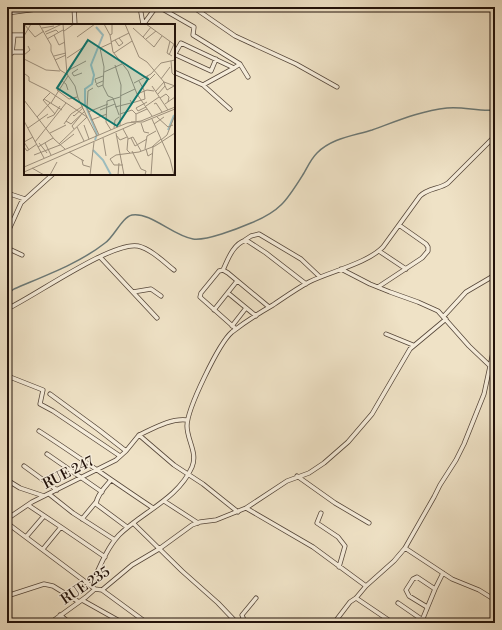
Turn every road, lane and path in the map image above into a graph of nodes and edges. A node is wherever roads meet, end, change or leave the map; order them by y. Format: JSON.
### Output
{"nodes":[{"id":1,"x":52,"y":7,"type":"edge"},
{"id":2,"x":74,"y":7,"type":"edge"},
{"id":3,"x":140,"y":7,"type":"edge"},
{"id":4,"x":158,"y":7,"type":"edge"},
{"id":5,"x":193,"y":7,"type":"edge"},
{"id":6,"x":7,"y":13,"type":"edge"},
{"id":7,"x":75,"y":24,"type":"edge"},
{"id":8,"x":143,"y":24,"type":"edge"},
{"id":9,"x":144,"y":24,"type":"edge"},
{"id":10,"x":7,"y":35,"type":"edge"},
{"id":11,"x":14,"y":35,"type":"junction"},
{"id":12,"x":24,"y":35,"type":"edge"},
{"id":13,"x":7,"y":52,"type":"edge"},
{"id":14,"x":24,"y":52,"type":"edge"},
{"id":15,"x":175,"y":52,"type":"edge"},
{"id":16,"x":12,"y":53,"type":"junction"},
{"id":17,"x":175,"y":54,"type":"edge"},
{"id":18,"x":216,"y":59,"type":"junction"},
{"id":19,"x":240,"y":64,"type":"junction"},
{"id":20,"x":234,"y":68,"type":"junction"},
{"id":21,"x":211,"y":71,"type":"junction"},
{"id":22,"x":175,"y":72,"type":"edge"},
{"id":23,"x":248,"y":77,"type":"dead end"},
{"id":24,"x":211,"y":80,"type":"junction"},
{"id":25,"x":203,"y":85,"type":"junction"},
{"id":26,"x":337,"y":87,"type":"dead end"},
{"id":27,"x":230,"y":109,"type":"dead end"},
{"id":28,"x":495,"y":136,"type":"edge"},
{"id":29,"x":52,"y":175,"type":"edge"},
{"id":30,"x":7,"y":193,"type":"edge"},
{"id":31,"x":25,"y":199,"type":"junction"},
{"id":32,"x":399,"y":225,"type":"junction"},
{"id":33,"x":7,"y":234,"type":"edge"},
{"id":34,"x":244,"y":241,"type":"junction"},
{"id":35,"x":7,"y":248,"type":"edge"},
{"id":36,"x":379,"y":251,"type":"junction"},
{"id":37,"x":22,"y":256,"type":"dead end"},
{"id":38,"x":100,"y":257,"type":"junction"},
{"id":39,"x":342,"y":269,"type":"junction"},
{"id":40,"x":406,"y":269,"type":"junction"},
{"id":41,"x":174,"y":270,"type":"dead end"},
{"id":42,"x":223,"y":270,"type":"junction"},
{"id":43,"x":495,"y":275,"type":"edge"},
{"id":44,"x":320,"y":277,"type":"junction"},
{"id":45,"x":238,"y":281,"type":"junction"},
{"id":46,"x":306,"y":284,"type":"junction"},
{"id":47,"x":378,"y":287,"type":"junction"},
{"id":48,"x":133,"y":292,"type":"junction"},
{"id":49,"x":228,"y":293,"type":"junction"},
{"id":50,"x":162,"y":296,"type":"dead end"},
{"id":51,"x":269,"y":307,"type":"junction"},
{"id":52,"x":246,"y":308,"type":"junction"},
{"id":53,"x":7,"y":309,"type":"edge"},
{"id":54,"x":214,"y":310,"type":"junction"},
{"id":55,"x":256,"y":316,"type":"junction"},
{"id":56,"x":158,"y":318,"type":"dead end"},
{"id":57,"x":445,"y":318,"type":"junction"},
{"id":58,"x":232,"y":326,"type":"junction"},
{"id":59,"x":236,"y":329,"type":"junction"},
{"id":60,"x":386,"y":334,"type":"dead end"},
{"id":61,"x":495,"y":343,"type":"edge"},
{"id":62,"x":413,"y":345,"type":"junction"},
{"id":63,"x":489,"y":365,"type":"junction"},
{"id":64,"x":7,"y":377,"type":"edge"},
{"id":65,"x":50,"y":394,"type":"dead end"},
{"id":66,"x":187,"y":420,"type":"junction"},
{"id":67,"x":39,"y":431,"type":"dead end"},
{"id":68,"x":139,"y":435,"type":"junction"},
{"id":69,"x":126,"y":451,"type":"junction"},
{"id":70,"x":47,"y":454,"type":"dead end"},
{"id":71,"x":120,"y":456,"type":"junction"},
{"id":72,"x":24,"y":466,"type":"dead end"},
{"id":73,"x":97,"y":470,"type":"junction"},
{"id":74,"x":188,"y":475,"type":"junction"},
{"id":75,"x":297,"y":476,"type":"junction"},
{"id":76,"x":81,"y":477,"type":"junction"},
{"id":77,"x":111,"y":480,"type":"junction"},
{"id":78,"x":8,"y":483,"type":"edge"},
{"id":79,"x":57,"y":490,"type":"junction"},
{"id":80,"x":102,"y":492,"type":"junction"},
{"id":81,"x":49,"y":494,"type":"junction"},
{"id":82,"x":44,"y":496,"type":"junction"},
{"id":83,"x":164,"y":501,"type":"junction"},
{"id":84,"x":96,"y":502,"type":"junction"},
{"id":85,"x":28,"y":505,"type":"junction"},
{"id":86,"x":153,"y":508,"type":"junction"},
{"id":87,"x":246,"y":508,"type":"junction"},
{"id":88,"x":238,"y":512,"type":"junction"},
{"id":89,"x":321,"y":513,"type":"dead end"},
{"id":90,"x":44,"y":516,"type":"junction"},
{"id":91,"x":7,"y":519,"type":"edge"},
{"id":92,"x":82,"y":519,"type":"junction"},
{"id":93,"x":198,"y":522,"type":"junction"},
{"id":94,"x":7,"y":523,"type":"edge"},
{"id":95,"x":369,"y":523,"type":"dead end"},
{"id":96,"x":133,"y":524,"type":"junction"},
{"id":97,"x":61,"y":527,"type":"junction"},
{"id":98,"x":127,"y":528,"type":"junction"},
{"id":99,"x":26,"y":537,"type":"junction"},
{"id":100,"x":115,"y":540,"type":"junction"},
{"id":101,"x":405,"y":548,"type":"junction"},
{"id":102,"x":43,"y":549,"type":"junction"},
{"id":103,"x":159,"y":549,"type":"junction"},
{"id":104,"x":105,"y":556,"type":"junction"},
{"id":105,"x":339,"y":567,"type":"junction"},
{"id":106,"x":443,"y":573,"type":"junction"},
{"id":107,"x":366,"y":586,"type":"junction"},
{"id":108,"x":93,"y":587,"type":"junction"},
{"id":109,"x":435,"y":589,"type":"junction"},
{"id":110,"x":102,"y":590,"type":"junction"},
{"id":111,"x":7,"y":596,"type":"edge"},
{"id":112,"x":256,"y":598,"type":"dead end"},
{"id":113,"x":356,"y":598,"type":"junction"},
{"id":114,"x":495,"y":600,"type":"edge"},
{"id":115,"x":81,"y":601,"type":"junction"},
{"id":116,"x":398,"y":603,"type":"dead end"},
{"id":117,"x":427,"y":607,"type":"junction"},
{"id":118,"x":60,"y":615,"type":"junction"},
{"id":119,"x":422,"y":622,"type":"edge"},
{"id":120,"x":50,"y":623,"type":"edge"},
{"id":121,"x":70,"y":623,"type":"edge"},
{"id":122,"x":123,"y":623,"type":"edge"},
{"id":123,"x":147,"y":623,"type":"edge"},
{"id":124,"x":238,"y":623,"type":"edge"},
{"id":125,"x":245,"y":623,"type":"edge"},
{"id":126,"x":334,"y":623,"type":"edge"},
{"id":127,"x":393,"y":623,"type":"edge"},
{"id":128,"x":427,"y":623,"type":"edge"}],
"edges":[{"from":1,"to":6,"type":"street"},
{"from":2,"to":7,"type":"street"},
{"from":3,"to":8,"type":"street"},
{"from":4,"to":9,"type":"street"},
{"from":4,"to":19,"type":"street"},
{"from":5,"to":26,"type":"street"},
{"from":10,"to":11,"type":"street"},
{"from":11,"to":12,"type":"street"},
{"from":11,"to":16,"type":"street"},
{"from":13,"to":16,"type":"street"},
{"from":14,"to":16,"type":"street"},
{"from":15,"to":18,"type":"street"},
{"from":17,"to":21,"type":"street"},
{"from":18,"to":20,"type":"street"},
{"from":18,"to":21,"type":"street"},
{"from":19,"to":20,"type":"street"},
{"from":19,"to":23,"type":"street"},
{"from":20,"to":24,"type":"street"},
{"from":21,"to":24,"type":"street"},
{"from":22,"to":25,"type":"street"},
{"from":24,"to":25,"type":"street"},
{"from":25,"to":27,"type":"street"},
{"from":28,"to":32,"type":"street"},
{"from":29,"to":31,"type":"street"},
{"from":30,"to":31,"type":"street"},
{"from":31,"to":33,"type":"street"},
{"from":32,"to":36,"type":"street"},
{"from":32,"to":40,"type":"street"},
{"from":34,"to":42,"type":"street"},
{"from":34,"to":44,"type":"street"},
{"from":34,"to":46,"type":"street"},
{"from":35,"to":37,"type":"street"},
{"from":36,"to":39,"type":"street"},
{"from":36,"to":40,"type":"street"},
{"from":38,"to":41,"type":"street"},
{"from":38,"to":48,"type":"street"},
{"from":38,"to":53,"type":"street"},
{"from":39,"to":44,"type":"street"},
{"from":39,"to":47,"type":"street"},
{"from":40,"to":47,"type":"street"},
{"from":42,"to":45,"type":"street"},
{"from":42,"to":54,"type":"street"},
{"from":43,"to":57,"type":"street"},
{"from":44,"to":46,"type":"street"},
{"from":45,"to":49,"type":"street"},
{"from":45,"to":51,"type":"street"},
{"from":46,"to":51,"type":"street"},
{"from":47,"to":57,"type":"street"},
{"from":48,"to":50,"type":"street"},
{"from":48,"to":56,"type":"street"},
{"from":49,"to":52,"type":"street"},
{"from":49,"to":54,"type":"street"},
{"from":51,"to":55,"type":"street"},
{"from":52,"to":55,"type":"street"},
{"from":52,"to":58,"type":"street"},
{"from":54,"to":58,"type":"street"},
{"from":55,"to":59,"type":"street"},
{"from":57,"to":62,"type":"street"},
{"from":57,"to":63,"type":"street"},
{"from":58,"to":59,"type":"street"},
{"from":59,"to":66,"type":"street"},
{"from":60,"to":62,"type":"street"},
{"from":61,"to":63,"type":"street"},
{"from":62,"to":75,"type":"street"},
{"from":63,"to":101,"type":"street"},
{"from":64,"to":71,"type":"street"},
{"from":65,"to":69,"type":"street"},
{"from":66,"to":68,"type":"street"},
{"from":66,"to":74,"type":"street"},
{"from":67,"to":73,"type":"street"},
{"from":68,"to":69,"type":"street","name":"RUE 247"},
{"from":68,"to":74,"type":"street"},
{"from":69,"to":71,"type":"street","name":"RUE 247"},
{"from":70,"to":76,"type":"street"},
{"from":71,"to":73,"type":"street","name":"RUE 247"},
{"from":72,"to":79,"type":"street"},
{"from":73,"to":76,"type":"street","name":"RUE 247"},
{"from":73,"to":77,"type":"street"},
{"from":74,"to":83,"type":"street"},
{"from":74,"to":88,"type":"street"},
{"from":75,"to":87,"type":"street"},
{"from":75,"to":95,"type":"street"},
{"from":76,"to":79,"type":"street","name":"RUE 247"},
{"from":76,"to":80,"type":"street"},
{"from":77,"to":80,"type":"street"},
{"from":77,"to":86,"type":"street"},
{"from":78,"to":82,"type":"street"},
{"from":79,"to":81,"type":"street","name":"RUE 247"},
{"from":80,"to":84,"type":"street"},
{"from":81,"to":82,"type":"street","name":"RUE 247"},
{"from":81,"to":92,"type":"street"},
{"from":82,"to":85,"type":"street","name":"RUE 247"},
{"from":83,"to":86,"type":"street"},
{"from":83,"to":93,"type":"street"},
{"from":84,"to":92,"type":"street"},
{"from":84,"to":98,"type":"street"},
{"from":85,"to":90,"type":"street"},
{"from":85,"to":91,"type":"street","name":"RUE 247"},
{"from":86,"to":96,"type":"street"},
{"from":87,"to":88,"type":"street"},
{"from":87,"to":105,"type":"street"},
{"from":88,"to":93,"type":"street"},
{"from":89,"to":105,"type":"street"},
{"from":90,"to":97,"type":"street"},
{"from":90,"to":99,"type":"street"},
{"from":92,"to":100,"type":"street"},
{"from":93,"to":103,"type":"street","name":"RUE 235"},
{"from":94,"to":99,"type":"street"},
{"from":96,"to":98,"type":"street"},
{"from":96,"to":103,"type":"street"},
{"from":97,"to":102,"type":"street"},
{"from":97,"to":104,"type":"street"},
{"from":98,"to":100,"type":"street"},
{"from":99,"to":102,"type":"street"},
{"from":100,"to":104,"type":"street"},
{"from":101,"to":106,"type":"street"},
{"from":101,"to":107,"type":"street"},
{"from":102,"to":108,"type":"street"},
{"from":103,"to":110,"type":"street","name":"RUE 235"},
{"from":103,"to":124,"type":"street"},
{"from":104,"to":108,"type":"street"},
{"from":105,"to":107,"type":"street"},
{"from":106,"to":109,"type":"street"},
{"from":106,"to":114,"type":"street"},
{"from":107,"to":113,"type":"street"},
{"from":108,"to":110,"type":"street","name":"RUE 235"},
{"from":108,"to":115,"type":"street","name":"RUE 235"},
{"from":109,"to":117,"type":"street"},
{"from":109,"to":117,"type":"street"},
{"from":110,"to":123,"type":"street"},
{"from":111,"to":115,"type":"street"},
{"from":112,"to":125,"type":"street"},
{"from":113,"to":126,"type":"street"},
{"from":113,"to":127,"type":"street"},
{"from":115,"to":118,"type":"street","name":"RUE 235"},
{"from":115,"to":122,"type":"street"},
{"from":116,"to":119,"type":"street"},
{"from":117,"to":119,"type":"street"},
{"from":118,"to":120,"type":"street","name":"RUE 235"},
{"from":118,"to":121,"type":"street"},
{"from":119,"to":128,"type":"street"}]}
